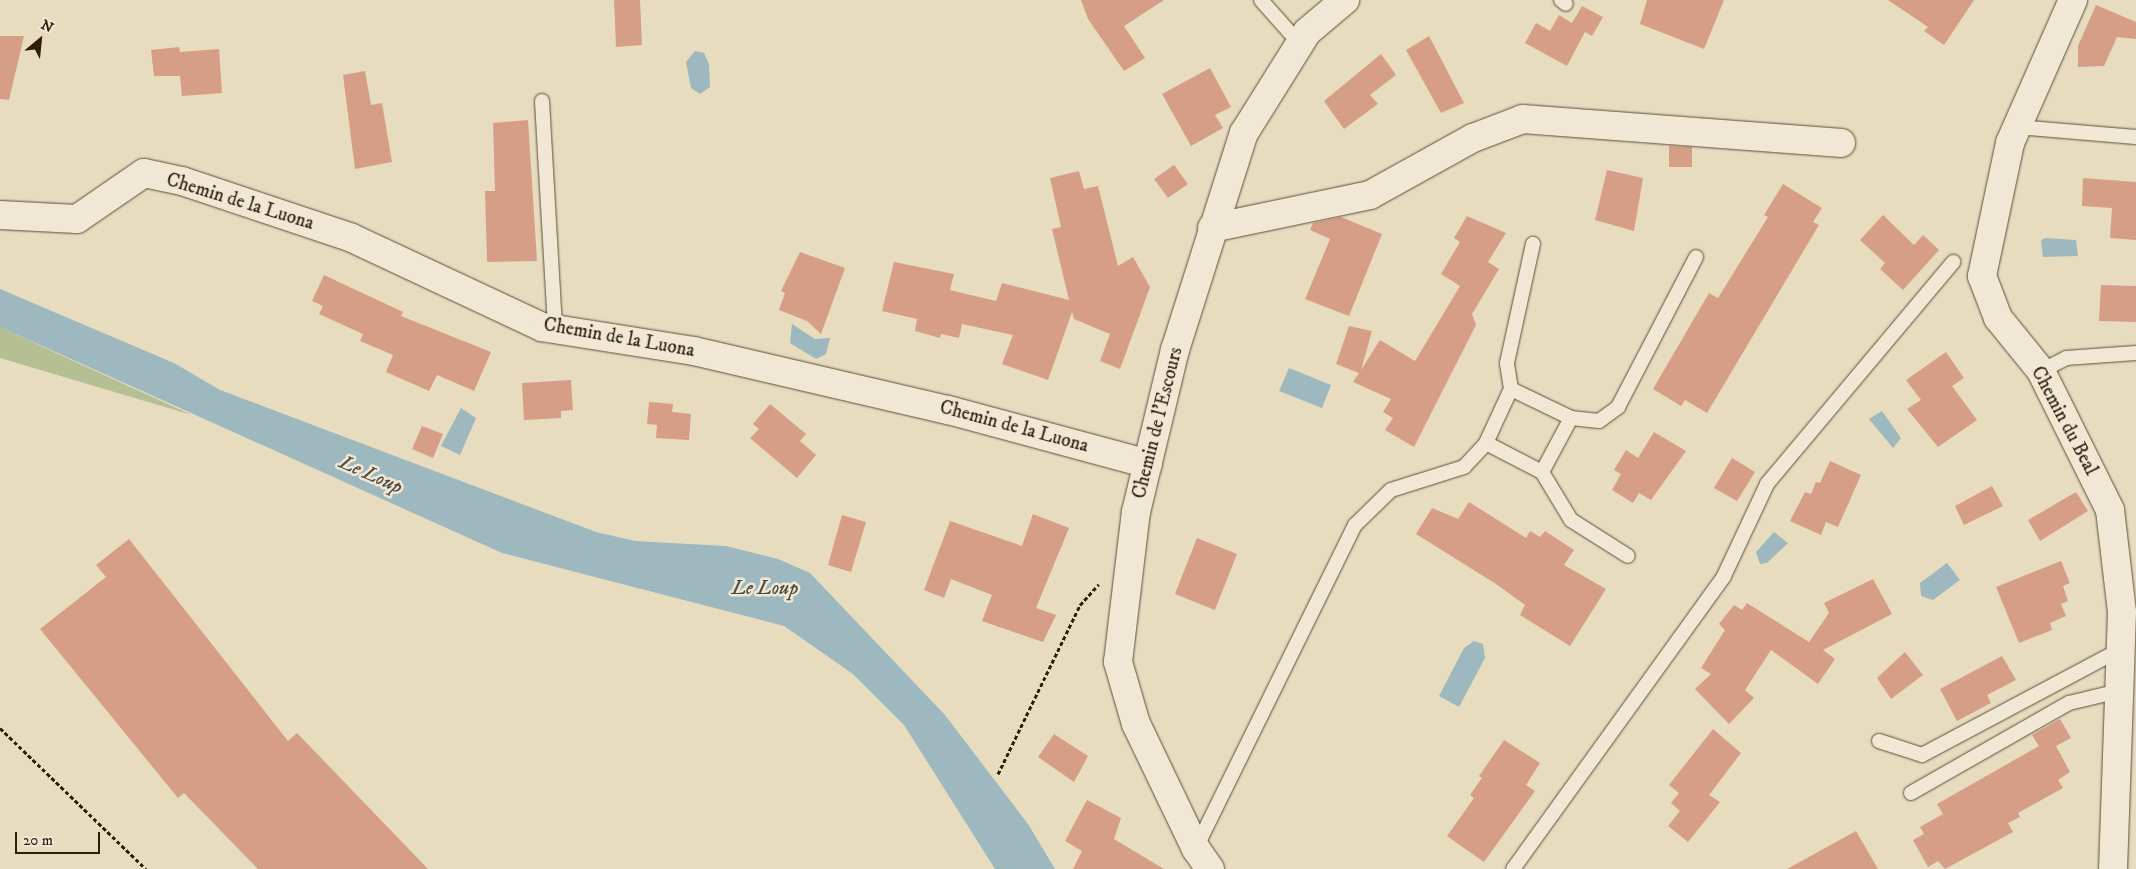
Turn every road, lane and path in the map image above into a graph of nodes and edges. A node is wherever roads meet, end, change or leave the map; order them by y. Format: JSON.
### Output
{"nodes":[{"id":1,"x":1262,"y":0,"type":"edge"},
{"id":2,"x":1345,"y":0,"type":"edge"},
{"id":3,"x":2072,"y":0,"type":"edge"},
{"id":4,"x":1299,"y":44,"type":"junction"},
{"id":5,"x":542,"y":101,"type":"dead end"},
{"id":6,"x":2017,"y":127,"type":"junction"},
{"id":7,"x":2136,"y":137,"type":"edge"},
{"id":8,"x":1841,"y":143,"type":"dead end"},
{"id":9,"x":0,"y":215,"type":"edge"},
{"id":10,"x":1212,"y":228,"type":"junction"},
{"id":11,"x":1533,"y":244,"type":"dead end"},
{"id":12,"x":1696,"y":258,"type":"dead end"},
{"id":13,"x":1953,"y":262,"type":"dead end"},
{"id":14,"x":555,"y":329,"type":"junction"},
{"id":15,"x":2136,"y":353,"type":"edge"},
{"id":16,"x":2041,"y":370,"type":"junction"},
{"id":17,"x":1511,"y":389,"type":"junction"},
{"id":18,"x":1571,"y":418,"type":"junction"},
{"id":19,"x":1486,"y":442,"type":"junction"},
{"id":20,"x":1148,"y":464,"type":"junction"},
{"id":21,"x":1542,"y":472,"type":"junction"},
{"id":22,"x":1132,"y":546,"type":"junction"},
{"id":23,"x":1628,"y":556,"type":"dead end"},
{"id":24,"x":2121,"y":649,"type":"junction"},
{"id":25,"x":2118,"y":692,"type":"junction"},
{"id":26,"x":0,"y":728,"type":"edge"},
{"id":27,"x":1880,"y":741,"type":"dead end"},
{"id":28,"x":998,"y":774,"type":"dead end"},
{"id":29,"x":1910,"y":793,"type":"dead end"},
{"id":30,"x":1203,"y":859,"type":"edge"},
{"id":31,"x":146,"y":869,"type":"edge"},
{"id":32,"x":1513,"y":869,"type":"edge"},
{"id":33,"x":2113,"y":869,"type":"edge"}],
"edges":[{"from":1,"to":4,"type":"lane"},
{"from":2,"to":4,"type":"street","name":"Chemin de l'Escours"},
{"from":3,"to":6,"type":"street","name":"Chemin du Beal"},
{"from":4,"to":10,"type":"street","name":"Chemin de l'Escours"},
{"from":5,"to":14,"type":"lane"},
{"from":6,"to":7,"type":"lane"},
{"from":6,"to":16,"type":"street","name":"Chemin du Beal"},
{"from":8,"to":10,"type":"street"},
{"from":9,"to":14,"type":"street","name":"Chemin de la Luona"},
{"from":10,"to":20,"type":"street","name":"Chemin de l'Escours"},
{"from":11,"to":17,"type":"lane"},
{"from":12,"to":18,"type":"lane"},
{"from":13,"to":32,"type":"lane"},
{"from":14,"to":20,"type":"street","name":"Chemin de la Luona"},
{"from":15,"to":16,"type":"lane"},
{"from":16,"to":24,"type":"street","name":"Chemin du Beal"},
{"from":17,"to":18,"type":"lane"},
{"from":17,"to":19,"type":"lane"},
{"from":18,"to":21,"type":"lane"},
{"from":19,"to":21,"type":"lane"},
{"from":19,"to":30,"type":"lane"},
{"from":20,"to":22,"type":"street","name":"Chemin de l'Escours"},
{"from":21,"to":23,"type":"lane"},
{"from":22,"to":28,"type":"path"},
{"from":22,"to":30,"type":"street","name":"Chemin de l'Escours"},
{"from":24,"to":25,"type":"street","name":"Chemin du Beal"},
{"from":24,"to":27,"type":"lane"},
{"from":25,"to":29,"type":"lane"},
{"from":25,"to":33,"type":"street","name":"Chemin du Beal"},
{"from":26,"to":31,"type":"path"}]}
